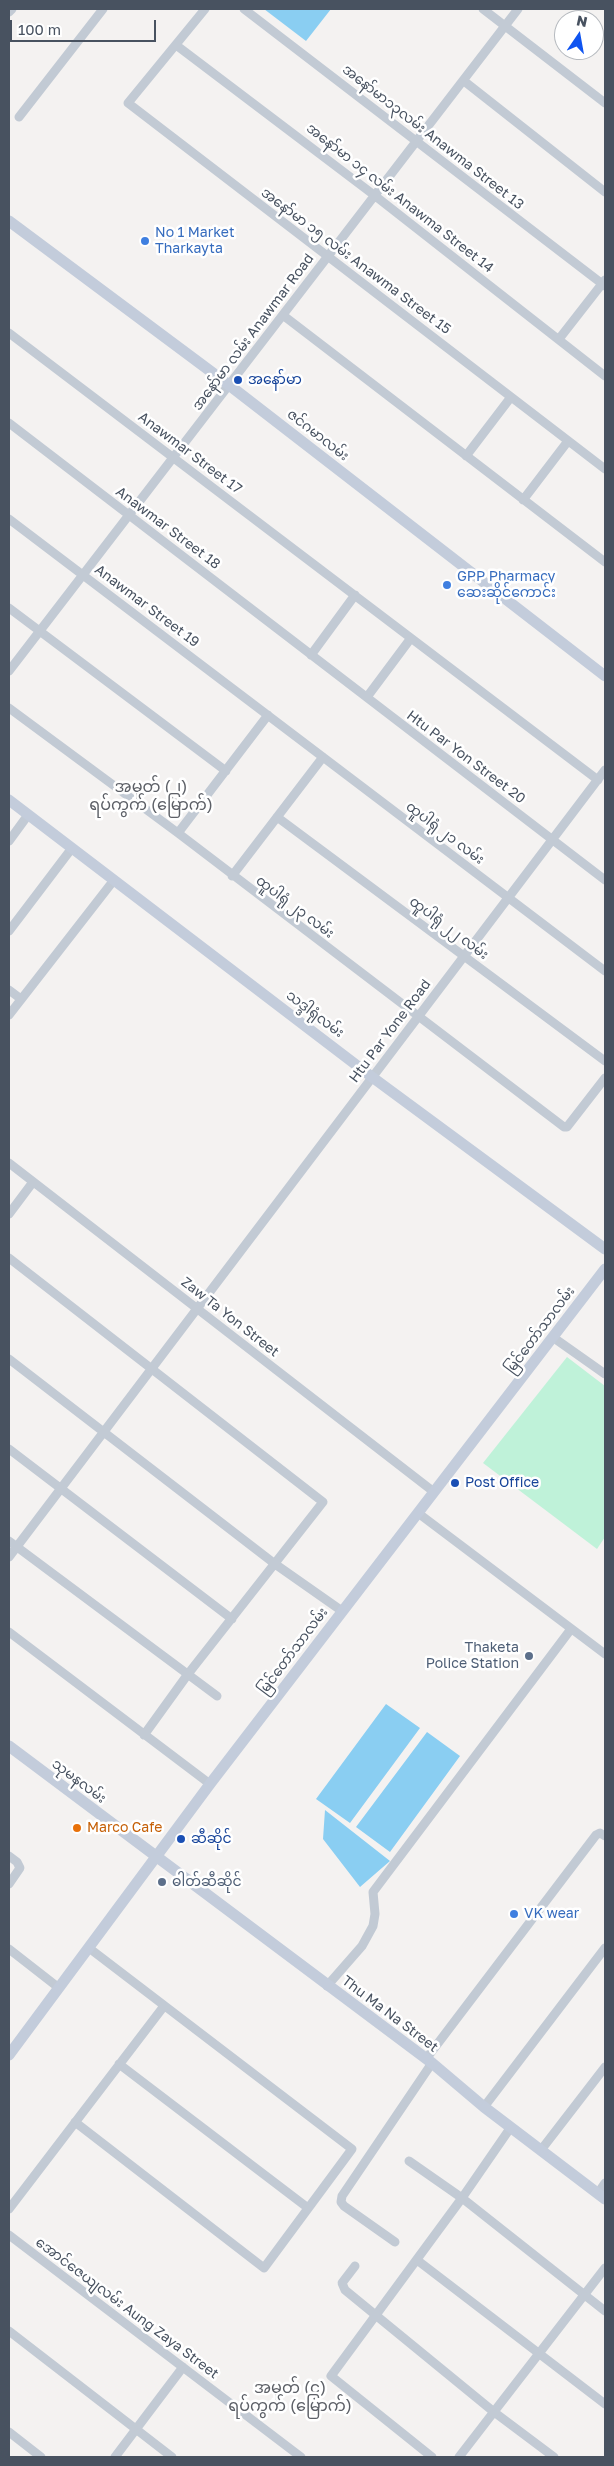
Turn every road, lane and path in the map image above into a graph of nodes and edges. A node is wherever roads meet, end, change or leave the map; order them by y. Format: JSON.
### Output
{"nodes":[{"id":1,"x":12,"y":9,"type":"edge"},
{"id":2,"x":103,"y":9,"type":"edge"},
{"id":3,"x":205,"y":9,"type":"edge"},
{"id":4,"x":244,"y":9,"type":"edge"},
{"id":5,"x":483,"y":9,"type":"edge"},
{"id":6,"x":518,"y":9,"type":"edge"},
{"id":7,"x":9,"y":12,"type":"edge"},
{"id":8,"x":505,"y":26,"type":"junction"},
{"id":9,"x":176,"y":45,"type":"junction"},
{"id":10,"x":464,"y":81,"type":"junction"},
{"id":11,"x":605,"y":102,"type":"edge"},
{"id":12,"x":19,"y":117,"type":"dead end"},
{"id":13,"x":416,"y":141,"type":"junction"},
{"id":14,"x":605,"y":192,"type":"edge"},
{"id":15,"x":374,"y":195,"type":"junction"},
{"id":16,"x":9,"y":221,"type":"edge"},
{"id":17,"x":327,"y":256,"type":"junction"},
{"id":18,"x":604,"y":283,"type":"edge"},
{"id":19,"x":284,"y":316,"type":"junction"},
{"id":20,"x":9,"y":333,"type":"edge"},
{"id":21,"x":559,"y":340,"type":"junction"},
{"id":22,"x":605,"y":376,"type":"edge"},
{"id":23,"x":230,"y":385,"type":"junction"},
{"id":24,"x":511,"y":397,"type":"junction"},
{"id":25,"x":9,"y":423,"type":"edge"},
{"id":26,"x":568,"y":441,"type":"junction"},
{"id":27,"x":466,"y":456,"type":"junction"},
{"id":28,"x":174,"y":458,"type":"junction"},
{"id":29,"x":605,"y":469,"type":"edge"},
{"id":30,"x":523,"y":500,"type":"junction"},
{"id":31,"x":129,"y":516,"type":"junction"},
{"id":32,"x":9,"y":519,"type":"edge"},
{"id":33,"x":605,"y":562,"type":"edge"},
{"id":34,"x":83,"y":575,"type":"junction"},
{"id":35,"x":355,"y":596,"type":"junction"},
{"id":36,"x":9,"y":608,"type":"edge"},
{"id":37,"x":40,"y":631,"type":"junction"},
{"id":38,"x":411,"y":638,"type":"junction"},
{"id":39,"x":311,"y":655,"type":"junction"},
{"id":40,"x":9,"y":671,"type":"edge"},
{"id":41,"x":605,"y":676,"type":"edge"},
{"id":42,"x":366,"y":698,"type":"junction"},
{"id":43,"x":9,"y":708,"type":"edge"},
{"id":44,"x":268,"y":716,"type":"junction"},
{"id":45,"x":323,"y":757,"type":"junction"},
{"id":46,"x":605,"y":770,"type":"edge"},
{"id":47,"x":226,"y":771,"type":"junction"},
{"id":48,"x":598,"y":780,"type":"junction"},
{"id":49,"x":9,"y":800,"type":"edge"},
{"id":50,"x":28,"y":815,"type":"junction"},
{"id":51,"x":277,"y":817,"type":"junction"},
{"id":52,"x":178,"y":833,"type":"junction"},
{"id":53,"x":552,"y":840,"type":"junction"},
{"id":54,"x":9,"y":841,"type":"edge"},
{"id":55,"x":72,"y":848,"type":"junction"},
{"id":56,"x":232,"y":876,"type":"junction"},
{"id":57,"x":114,"y":880,"type":"junction"},
{"id":58,"x":605,"y":880,"type":"edge"},
{"id":59,"x":508,"y":898,"type":"junction"},
{"id":60,"x":9,"y":931,"type":"edge"},
{"id":61,"x":464,"y":956,"type":"junction"},
{"id":62,"x":605,"y":972,"type":"edge"},
{"id":63,"x":9,"y":990,"type":"edge"},
{"id":64,"x":21,"y":1000,"type":"junction"},
{"id":65,"x":9,"y":1015,"type":"edge"},
{"id":66,"x":418,"y":1017,"type":"junction"},
{"id":67,"x":605,"y":1061,"type":"edge"},
{"id":68,"x":372,"y":1077,"type":"junction"},
{"id":69,"x":605,"y":1078,"type":"edge"},
{"id":70,"x":9,"y":1164,"type":"edge"},
{"id":71,"x":33,"y":1182,"type":"junction"},
{"id":72,"x":9,"y":1214,"type":"edge"},
{"id":73,"x":605,"y":1249,"type":"edge"},
{"id":74,"x":9,"y":1258,"type":"edge"},
{"id":75,"x":605,"y":1269,"type":"edge"},
{"id":76,"x":197,"y":1308,"type":"junction"},
{"id":77,"x":554,"y":1338,"type":"junction"},
{"id":78,"x":9,"y":1359,"type":"edge"},
{"id":79,"x":151,"y":1369,"type":"junction"},
{"id":80,"x":605,"y":1374,"type":"edge"},
{"id":81,"x":103,"y":1432,"type":"junction"},
{"id":82,"x":9,"y":1449,"type":"edge"},
{"id":83,"x":60,"y":1489,"type":"junction"},
{"id":84,"x":434,"y":1492,"type":"junction"},
{"id":85,"x":418,"y":1513,"type":"junction"},
{"id":86,"x":9,"y":1540,"type":"edge"},
{"id":87,"x":17,"y":1547,"type":"junction"},
{"id":88,"x":9,"y":1557,"type":"edge"},
{"id":89,"x":275,"y":1564,"type":"junction"},
{"id":90,"x":342,"y":1611,"type":"junction"},
{"id":91,"x":232,"y":1619,"type":"junction"},
{"id":92,"x":571,"y":1629,"type":"junction"},
{"id":93,"x":9,"y":1632,"type":"edge"},
{"id":94,"x":605,"y":1654,"type":"edge"},
{"id":95,"x":188,"y":1674,"type":"junction"},
{"id":96,"x":217,"y":1696,"type":"dead end"},
{"id":97,"x":144,"y":1735,"type":"junction"},
{"id":98,"x":9,"y":1746,"type":"edge"},
{"id":99,"x":210,"y":1784,"type":"junction"},
{"id":100,"x":603,"y":1834,"type":"edge"},
{"id":101,"x":9,"y":1856,"type":"edge"},
{"id":102,"x":155,"y":1857,"type":"junction"},
{"id":103,"x":9,"y":1884,"type":"edge"},
{"id":104,"x":89,"y":1948,"type":"junction"},
{"id":105,"x":605,"y":1948,"type":"edge"},
{"id":106,"x":9,"y":1949,"type":"edge"},
{"id":107,"x":326,"y":1986,"type":"junction"},
{"id":108,"x":59,"y":1988,"type":"junction"},
{"id":109,"x":164,"y":2006,"type":"junction"},
{"id":110,"x":9,"y":2055,"type":"edge"},
{"id":111,"x":429,"y":2061,"type":"junction"},
{"id":112,"x":119,"y":2064,"type":"junction"},
{"id":113,"x":605,"y":2067,"type":"edge"},
{"id":114,"x":484,"y":2107,"type":"junction"},
{"id":115,"x":75,"y":2122,"type":"junction"},
{"id":116,"x":511,"y":2127,"type":"junction"},
{"id":117,"x":541,"y":2150,"type":"junction"},
{"id":118,"x":409,"y":2161,"type":"dead end"},
{"id":119,"x":605,"y":2183,"type":"edge"},
{"id":120,"x":601,"y":2196,"type":"edge"},
{"id":121,"x":462,"y":2198,"type":"junction"},
{"id":122,"x":308,"y":2208,"type":"junction"},
{"id":123,"x":9,"y":2209,"type":"edge"},
{"id":124,"x":9,"y":2235,"type":"edge"},
{"id":125,"x":394,"y":2242,"type":"dead end"},
{"id":126,"x":417,"y":2260,"type":"junction"},
{"id":127,"x":355,"y":2266,"type":"dead end"},
{"id":128,"x":605,"y":2268,"type":"edge"},
{"id":129,"x":584,"y":2295,"type":"junction"},
{"id":130,"x":605,"y":2311,"type":"edge"},
{"id":131,"x":374,"y":2316,"type":"junction"},
{"id":132,"x":9,"y":2331,"type":"edge"},
{"id":133,"x":539,"y":2354,"type":"junction"},
{"id":134,"x":183,"y":2367,"type":"junction"},
{"id":135,"x":605,"y":2404,"type":"edge"},
{"id":136,"x":494,"y":2412,"type":"junction"},
{"id":137,"x":136,"y":2430,"type":"junction"},
{"id":138,"x":9,"y":2432,"type":"edge"},
{"id":139,"x":42,"y":2457,"type":"edge"},
{"id":140,"x":116,"y":2457,"type":"edge"},
{"id":141,"x":172,"y":2457,"type":"edge"},
{"id":142,"x":301,"y":2457,"type":"edge"},
{"id":143,"x":432,"y":2457,"type":"edge"},
{"id":144,"x":459,"y":2457,"type":"edge"},
{"id":145,"x":554,"y":2457,"type":"edge"}],
"edges":[{"from":1,"to":7,"type":"street"},
{"from":2,"to":12,"type":"street"},
{"from":3,"to":9,"type":"street"},
{"from":4,"to":13,"type":"street","name":"အနော်မာ၁၃လမ်း Anawma Street 13"},
{"from":5,"to":8,"type":"street"},
{"from":6,"to":8,"type":"street","name":"အနော်မာ လမ်း Anawmar Road"},
{"from":8,"to":10,"type":"street","name":"အနော်မာ လမ်း Anawmar Road"},
{"from":8,"to":11,"type":"street"},
{"from":9,"to":15,"type":"street","name":"အနော်မာ ၁၄ လမ်း Anawma Street 14"},
{"from":9,"to":17,"type":"street","name":"အနော်မာ ၁၅ လမ်း Anawma Street 15"},
{"from":10,"to":13,"type":"street","name":"အနော်မာ လမ်း Anawmar Road"},
{"from":10,"to":14,"type":"street"},
{"from":13,"to":15,"type":"street","name":"အနော်မာ လမ်း Anawmar Road"},
{"from":13,"to":18,"type":"street","name":"အနော်မာ၁၃လမ်း Anawma Street 13"},
{"from":15,"to":17,"type":"street","name":"အနော်မာ လမ်း Anawmar Road"},
{"from":15,"to":21,"type":"street","name":"အနော်မာ ၁၄ လမ်း Anawma Street 14"},
{"from":16,"to":23,"type":"street","name":"ဇင်ဂမာလမ်း"},
{"from":17,"to":19,"type":"street","name":"အနော်မာ လမ်း Anawmar Road"},
{"from":17,"to":24,"type":"street","name":"အနော်မာ ၁၅ လမ်း Anawma Street 15"},
{"from":18,"to":21,"type":"street"},
{"from":19,"to":23,"type":"street","name":"အနော်မာ လမ်း Anawmar Road"},
{"from":19,"to":27,"type":"street"},
{"from":20,"to":28,"type":"street","name":"Anawmar Street 17"},
{"from":21,"to":22,"type":"street","name":"အနော်မာ ၁၄ လမ်း Anawma Street 14"},
{"from":23,"to":28,"type":"street","name":"အနော်မာ လမ်း Anawmar Road"},
{"from":23,"to":41,"type":"street","name":"ဇင်ဂမာလမ်း"},
{"from":24,"to":26,"type":"street","name":"အနော်မာ ၁၅ လမ်း Anawma Street 15"},
{"from":24,"to":27,"type":"street"},
{"from":25,"to":31,"type":"street","name":"Anawmar Street 18"},
{"from":26,"to":29,"type":"street","name":"အနော်မာ ၁၅ လမ်း Anawma Street 15"},
{"from":26,"to":30,"type":"street"},
{"from":27,"to":30,"type":"street"},
{"from":28,"to":31,"type":"street","name":"အနော်မာ လမ်း Anawmar Road"},
{"from":28,"to":35,"type":"street","name":"Anawmar Street 17"},
{"from":30,"to":33,"type":"street"},
{"from":31,"to":34,"type":"street","name":"အနော်မာ လမ်း Anawmar Road"},
{"from":31,"to":39,"type":"street","name":"Anawmar Street 18"},
{"from":32,"to":34,"type":"street","name":"Anawmar Street 19"},
{"from":34,"to":37,"type":"street","name":"အနော်မာ လမ်း Anawmar Road"},
{"from":34,"to":44,"type":"street","name":"Anawmar Street 19"},
{"from":35,"to":38,"type":"street","name":"Anawmar Street 17"},
{"from":35,"to":39,"type":"street"},
{"from":36,"to":37,"type":"street"},
{"from":37,"to":40,"type":"street","name":"အနော်မာ လမ်း Anawmar Road"},
{"from":37,"to":47,"type":"street"},
{"from":38,"to":42,"type":"street"},
{"from":38,"to":48,"type":"street","name":"Anawmar Street 17"},
{"from":39,"to":42,"type":"street","name":"Htu Par Yon Street 20"},
{"from":42,"to":53,"type":"street","name":"Htu Par Yon Street 20"},
{"from":43,"to":52,"type":"street","name":"ထူပါရုံ ၂၃ လမ်း"},
{"from":44,"to":45,"type":"street","name":"ထူပါရုံ ၂၁ လမ်း"},
{"from":44,"to":47,"type":"street"},
{"from":45,"to":51,"type":"street"},
{"from":45,"to":59,"type":"street","name":"ထူပါရုံ ၂၁ လမ်း"},
{"from":46,"to":48,"type":"street","name":"Htu Par Yone Road"},
{"from":47,"to":52,"type":"street"},
{"from":48,"to":53,"type":"street","name":"Htu Par Yone Road"},
{"from":49,"to":50,"type":"street","name":"သဒ္ဒါရုံလမ်း"},
{"from":50,"to":54,"type":"street"},
{"from":50,"to":55,"type":"street","name":"သဒ္ဒါရုံလမ်း"},
{"from":51,"to":56,"type":"street"},
{"from":51,"to":61,"type":"street","name":"ထူပါရုံ ၂၂ လမ်း"},
{"from":52,"to":56,"type":"street","name":"ထူပါရုံ ၂၃ လမ်း"},
{"from":53,"to":58,"type":"street","name":"Htu Par Yon Street 20"},
{"from":53,"to":59,"type":"street","name":"Htu Par Yone Road"},
{"from":55,"to":57,"type":"street","name":"သဒ္ဒါရုံလမ်း"},
{"from":55,"to":60,"type":"street"},
{"from":56,"to":66,"type":"street","name":"ထူပါရုံ ၂၃ လမ်း"},
{"from":57,"to":64,"type":"street"},
{"from":57,"to":68,"type":"street","name":"သဒ္ဒါရုံလမ်း"},
{"from":59,"to":61,"type":"street","name":"Htu Par Yone Road"},
{"from":59,"to":62,"type":"street","name":"ထူပါရုံ ၂၁ လမ်း"},
{"from":61,"to":66,"type":"street","name":"Htu Par Yone Road"},
{"from":61,"to":67,"type":"street","name":"ထူပါရုံ ၂၂ လမ်း"},
{"from":63,"to":64,"type":"street"},
{"from":64,"to":65,"type":"street"},
{"from":66,"to":68,"type":"street","name":"Htu Par Yone Road"},
{"from":66,"to":69,"type":"street","name":"ထူပါရုံ ၂၃ လမ်း"},
{"from":68,"to":73,"type":"street","name":"သဒ္ဒါရုံလမ်း"},
{"from":68,"to":76,"type":"street","name":"Htu Par Yone Road"},
{"from":70,"to":71,"type":"street","name":"Zaw Ta Yon Street"},
{"from":71,"to":72,"type":"street"},
{"from":71,"to":76,"type":"street","name":"Zaw Ta Yon Street"},
{"from":74,"to":79,"type":"street"},
{"from":75,"to":77,"type":"street","name":"မြင်တော်သာလမ်း"},
{"from":76,"to":79,"type":"street","name":"Htu Par Yone Road"},
{"from":76,"to":84,"type":"street","name":"Zaw Ta Yon Street"},
{"from":77,"to":80,"type":"street"},
{"from":77,"to":84,"type":"street","name":"မြင်တော်သာလမ်း"},
{"from":78,"to":81,"type":"street"},
{"from":79,"to":81,"type":"street","name":"Htu Par Yone Road"},
{"from":79,"to":89,"type":"street"},
{"from":81,"to":83,"type":"street","name":"Htu Par Yone Road"},
{"from":81,"to":89,"type":"street"},
{"from":82,"to":83,"type":"street"},
{"from":83,"to":87,"type":"street","name":"Htu Par Yone Road"},
{"from":83,"to":91,"type":"street"},
{"from":84,"to":85,"type":"street","name":"မြင်တော်သာလမ်း"},
{"from":85,"to":90,"type":"street","name":"မြင်တော်သာလမ်း"},
{"from":85,"to":92,"type":"street"},
{"from":86,"to":87,"type":"street"},
{"from":87,"to":88,"type":"street","name":"Htu Par Yone Road"},
{"from":87,"to":95,"type":"street"},
{"from":89,"to":90,"type":"street"},
{"from":89,"to":91,"type":"street"},
{"from":90,"to":99,"type":"street","name":"မြင်တော်သာလမ်း"},
{"from":91,"to":95,"type":"street"},
{"from":92,"to":94,"type":"street"},
{"from":92,"to":107,"type":"street"},
{"from":93,"to":97,"type":"street"},
{"from":95,"to":96,"type":"street"},
{"from":95,"to":97,"type":"street"},
{"from":97,"to":99,"type":"street"},
{"from":98,"to":102,"type":"street","name":"သုမနလမ်း"},
{"from":99,"to":102,"type":"street","name":"မြင်တော်သာလမ်း"},
{"from":100,"to":111,"type":"street"},
{"from":101,"to":103,"type":"street"},
{"from":102,"to":104,"type":"street","name":"မြင်တော်သာလမ်း"},
{"from":102,"to":107,"type":"street","name":"Thu Ma Na Street"},
{"from":104,"to":108,"type":"street","name":"မြင်တော်သာလမ်း"},
{"from":104,"to":109,"type":"street"},
{"from":105,"to":114,"type":"street"},
{"from":106,"to":108,"type":"street"},
{"from":107,"to":111,"type":"street","name":"Thu Ma Na Street"},
{"from":108,"to":110,"type":"street","name":"မြင်တော်သာလမ်း"},
{"from":109,"to":112,"type":"street"},
{"from":109,"to":122,"type":"street"},
{"from":111,"to":114,"type":"street","name":"Thu Ma Na Street"},
{"from":111,"to":125,"type":"street"},
{"from":112,"to":115,"type":"street"},
{"from":112,"to":122,"type":"street"},
{"from":113,"to":117,"type":"street"},
{"from":114,"to":116,"type":"street","name":"Thu Ma Na Street"},
{"from":115,"to":122,"type":"street"},
{"from":115,"to":123,"type":"street"},
{"from":116,"to":117,"type":"street","name":"Thu Ma Na Street"},
{"from":116,"to":121,"type":"street"},
{"from":117,"to":120,"type":"street","name":"Thu Ma Na Street"},
{"from":118,"to":121,"type":"street"},
{"from":119,"to":120,"type":"street"},
{"from":121,"to":126,"type":"street"},
{"from":121,"to":129,"type":"street"},
{"from":124,"to":134,"type":"street","name":"အောင်ဇေယျလမ်း Aung Zaya Street"},
{"from":126,"to":131,"type":"street"},
{"from":126,"to":133,"type":"street"},
{"from":127,"to":131,"type":"street"},
{"from":128,"to":129,"type":"street"},
{"from":129,"to":130,"type":"street"},
{"from":129,"to":133,"type":"street"},
{"from":131,"to":136,"type":"street"},
{"from":131,"to":143,"type":"street"},
{"from":132,"to":137,"type":"street"},
{"from":133,"to":135,"type":"street"},
{"from":133,"to":136,"type":"street"},
{"from":134,"to":137,"type":"street"},
{"from":134,"to":142,"type":"street","name":"အောင်ဇေယျလမ်း Aung Zaya Street"},
{"from":136,"to":144,"type":"street"},
{"from":136,"to":145,"type":"street"},
{"from":137,"to":140,"type":"street"},
{"from":137,"to":141,"type":"street"},
{"from":138,"to":139,"type":"street"}]}
